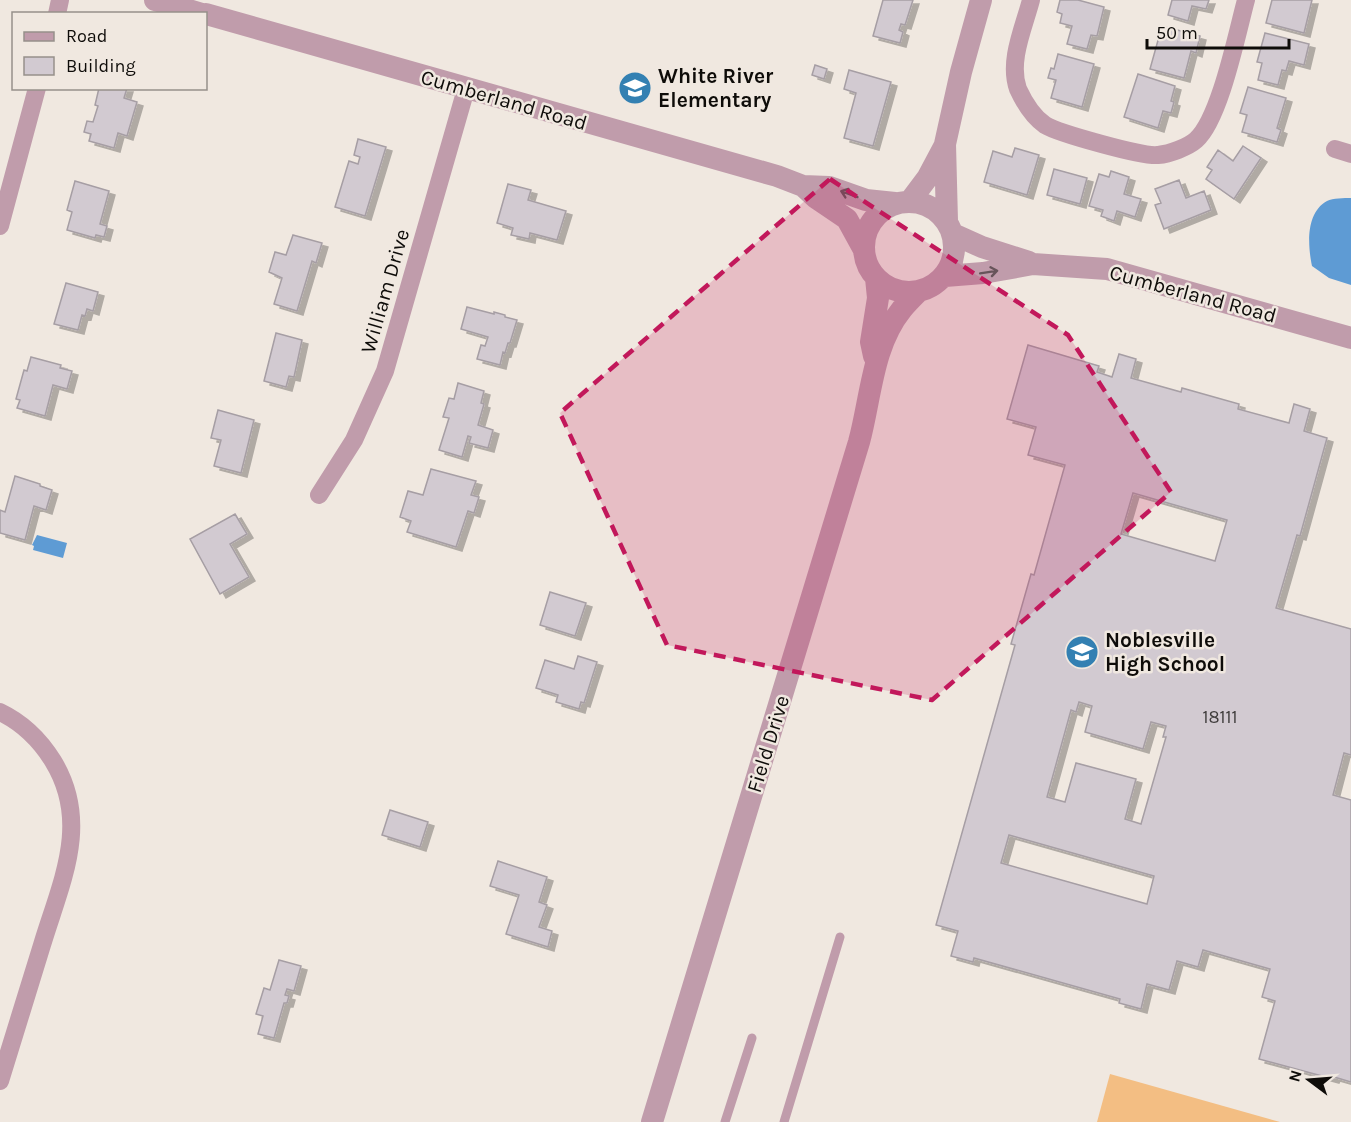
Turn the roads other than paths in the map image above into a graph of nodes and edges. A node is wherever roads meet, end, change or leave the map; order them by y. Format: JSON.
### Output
{"nodes":[{"id":1,"x":155,"y":0,"type":"edge"},
{"id":2,"x":981,"y":0,"type":"edge"},
{"id":3,"x":1032,"y":0,"type":"edge"},
{"id":4,"x":1246,"y":0,"type":"edge"},
{"id":5,"x":197,"y":12,"type":"edge"},
{"id":6,"x":207,"y":15,"type":"edge"},
{"id":7,"x":466,"y":89,"type":"junction"},
{"id":8,"x":35,"y":90,"type":"edge"},
{"id":9,"x":945,"y":144,"type":"junction"},
{"id":10,"x":803,"y":186,"type":"junction"},
{"id":11,"x":902,"y":202,"type":"junction"},
{"id":12,"x":0,"y":226,"type":"edge"},
{"id":13,"x":950,"y":227,"type":"junction"},
{"id":14,"x":864,"y":250,"type":"junction"},
{"id":15,"x":1033,"y":264,"type":"junction"},
{"id":16,"x":945,"y":276,"type":"junction"},
{"id":17,"x":876,"y":278,"type":"junction"},
{"id":18,"x":918,"y":292,"type":"junction"},
{"id":19,"x":1351,"y":338,"type":"edge"},
{"id":20,"x":876,"y":363,"type":"junction"},
{"id":21,"x":319,"y":495,"type":"dead end"},
{"id":22,"x":0,"y":712,"type":"edge"},
{"id":23,"x":840,"y":937,"type":"dead end"},
{"id":24,"x":752,"y":1038,"type":"dead end"},
{"id":25,"x":0,"y":1081,"type":"edge"},
{"id":26,"x":652,"y":1122,"type":"edge"},
{"id":27,"x":725,"y":1122,"type":"edge"},
{"id":28,"x":784,"y":1122,"type":"edge"}],
"edges":[{"from":1,"to":5,"type":"street","name":"Cumberland Road"},
{"from":2,"to":9,"type":"street"},
{"from":3,"to":4,"type":"street"},
{"from":6,"to":7,"type":"street","name":"Cumberland Road"},
{"from":7,"to":10,"type":"street","name":"Cumberland Road"},
{"from":7,"to":21,"type":"street","name":"William Drive"},
{"from":8,"to":12,"type":"street"},
{"from":9,"to":11,"type":"street"},
{"from":9,"to":13,"type":"street"},
{"from":11,"to":10,"type":"street","name":"Cumberland Road","one_way":true},
{"from":10,"to":14,"type":"street","name":"Cumberland Road"},
{"from":11,"to":13,"type":"street"},
{"from":11,"to":14,"type":"street"},
{"from":13,"to":15,"type":"street","name":"Cumberland Road"},
{"from":13,"to":16,"type":"street"},
{"from":14,"to":17,"type":"street"},
{"from":16,"to":15,"type":"street","name":"Cumberland Road","one_way":true},
{"from":15,"to":19,"type":"street","name":"Cumberland Road"},
{"from":16,"to":18,"type":"street"},
{"from":17,"to":18,"type":"street"},
{"from":17,"to":20,"type":"street"},
{"from":18,"to":20,"type":"street"},
{"from":20,"to":26,"type":"street","name":"Field Drive"},
{"from":22,"to":25,"type":"street"},
{"from":23,"to":28,"type":"lane"},
{"from":24,"to":27,"type":"lane"}]}
